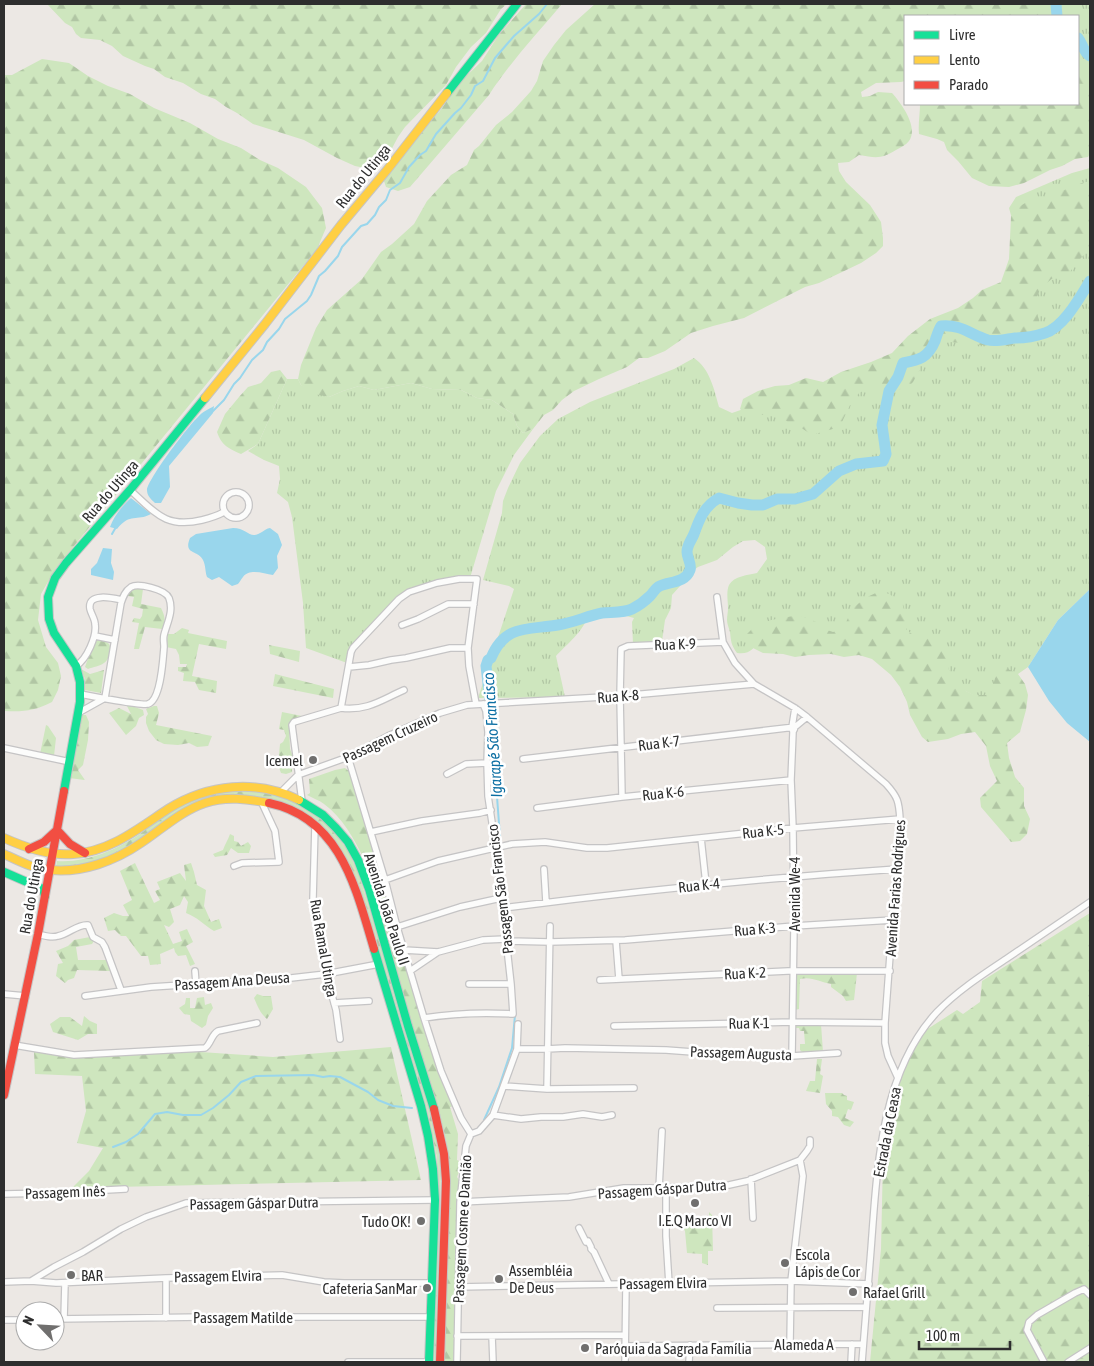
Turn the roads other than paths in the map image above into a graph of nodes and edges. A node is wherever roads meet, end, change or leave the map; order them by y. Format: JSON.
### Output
{"nodes":[{"id":1,"x":517,"y":4,"type":"edge"},
{"id":2,"x":130,"y":490,"type":"junction"},
{"id":3,"x":224,"y":512,"type":"junction"},
{"id":4,"x":717,"y":598,"type":"dead end"},
{"id":5,"x":122,"y":600,"type":"junction"},
{"id":6,"x":474,"y":604,"type":"junction"},
{"id":7,"x":402,"y":625,"type":"dead end"},
{"id":8,"x":95,"y":636,"type":"junction"},
{"id":9,"x":115,"y":640,"type":"junction"},
{"id":10,"x":723,"y":642,"type":"junction"},
{"id":11,"x":468,"y":648,"type":"junction"},
{"id":12,"x":76,"y":666,"type":"junction"},
{"id":13,"x":348,"y":667,"type":"junction"},
{"id":14,"x":754,"y":684,"type":"junction"},
{"id":15,"x":404,"y":690,"type":"dead end"},
{"id":16,"x":80,"y":694,"type":"junction"},
{"id":17,"x":620,"y":696,"type":"junction"},
{"id":18,"x":105,"y":698,"type":"junction"},
{"id":19,"x":484,"y":704,"type":"junction"},
{"id":20,"x":341,"y":708,"type":"junction"},
{"id":21,"x":795,"y":708,"type":"junction"},
{"id":22,"x":78,"y":713,"type":"junction"},
{"id":23,"x":807,"y":717,"type":"junction"},
{"id":24,"x":794,"y":728,"type":"junction"},
{"id":25,"x":4,"y":748,"type":"edge"},
{"id":26,"x":621,"y":748,"type":"junction"},
{"id":27,"x":348,"y":757,"type":"junction"},
{"id":28,"x":522,"y":759,"type":"dead end"},
{"id":29,"x":70,"y":762,"type":"junction"},
{"id":30,"x":487,"y":763,"type":"junction"},
{"id":31,"x":446,"y":774,"type":"dead end"},
{"id":32,"x":298,"y":776,"type":"junction"},
{"id":33,"x":791,"y":780,"type":"junction"},
{"id":34,"x":280,"y":792,"type":"junction"},
{"id":35,"x":622,"y":797,"type":"junction"},
{"id":36,"x":302,"y":801,"type":"junction"},
{"id":37,"x":261,"y":802,"type":"junction"},
{"id":38,"x":537,"y":808,"type":"dead end"},
{"id":39,"x":491,"y":810,"type":"junction"},
{"id":40,"x":900,"y":819,"type":"junction"},
{"id":41,"x":315,"y":826,"type":"junction"},
{"id":42,"x":793,"y":828,"type":"junction"},
{"id":43,"x":57,"y":830,"type":"junction"},
{"id":44,"x":371,"y":832,"type":"junction"},
{"id":45,"x":4,"y":838,"type":"edge"},
{"id":46,"x":701,"y":838,"type":"junction"},
{"id":47,"x":498,"y":847,"type":"junction"},
{"id":48,"x":28,"y":849,"type":"junction"},
{"id":49,"x":85,"y":853,"type":"junction"},
{"id":50,"x":4,"y":854,"type":"edge"},
{"id":51,"x":52,"y":854,"type":"junction"},
{"id":52,"x":234,"y":866,"type":"dead end"},
{"id":53,"x":544,"y":869,"type":"dead end"},
{"id":54,"x":897,"y":869,"type":"junction"},
{"id":55,"x":50,"y":870,"type":"junction"},
{"id":56,"x":4,"y":872,"type":"edge"},
{"id":57,"x":794,"y":876,"type":"junction"},
{"id":58,"x":385,"y":880,"type":"junction"},
{"id":59,"x":47,"y":882,"type":"junction"},
{"id":60,"x":706,"y":884,"type":"junction"},
{"id":61,"x":37,"y":886,"type":"junction"},
{"id":62,"x":45,"y":896,"type":"junction"},
{"id":63,"x":501,"y":898,"type":"junction"},
{"id":64,"x":546,"y":902,"type":"junction"},
{"id":65,"x":1090,"y":902,"type":"edge"},
{"id":66,"x":505,"y":908,"type":"junction"},
{"id":67,"x":893,"y":920,"type":"junction"},
{"id":68,"x":550,"y":926,"type":"dead end"},
{"id":69,"x":794,"y":926,"type":"junction"},
{"id":70,"x":397,"y":927,"type":"junction"},
{"id":71,"x":38,"y":934,"type":"junction"},
{"id":72,"x":508,"y":941,"type":"junction"},
{"id":73,"x":616,"y":941,"type":"junction"},
{"id":74,"x":550,"y":942,"type":"junction"},
{"id":75,"x":404,"y":950,"type":"junction"},
{"id":76,"x":438,"y":952,"type":"junction"},
{"id":77,"x":378,"y":964,"type":"junction"},
{"id":78,"x":794,"y":970,"type":"junction"},
{"id":79,"x":195,"y":971,"type":"dead end"},
{"id":80,"x":410,"y":971,"type":"junction"},
{"id":81,"x":890,"y":971,"type":"junction"},
{"id":82,"x":326,"y":974,"type":"junction"},
{"id":83,"x":619,"y":979,"type":"junction"},
{"id":84,"x":600,"y":980,"type":"dead end"},
{"id":85,"x":196,"y":984,"type":"junction"},
{"id":86,"x":469,"y":984,"type":"dead end"},
{"id":87,"x":511,"y":984,"type":"junction"},
{"id":88,"x":121,"y":990,"type":"junction"},
{"id":89,"x":4,"y":994,"type":"edge"},
{"id":90,"x":26,"y":996,"type":"junction"},
{"id":91,"x":85,"y":996,"type":"dead end"},
{"id":92,"x":369,"y":1001,"type":"dead end"},
{"id":93,"x":334,"y":1003,"type":"junction"},
{"id":94,"x":424,"y":1018,"type":"junction"},
{"id":95,"x":793,"y":1022,"type":"junction"},
{"id":96,"x":257,"y":1023,"type":"dead end"},
{"id":97,"x":885,"y":1023,"type":"junction"},
{"id":98,"x":518,"y":1024,"type":"dead end"},
{"id":99,"x":614,"y":1026,"type":"dead end"},
{"id":100,"x":340,"y":1038,"type":"dead end"},
{"id":101,"x":14,"y":1045,"type":"junction"},
{"id":102,"x":517,"y":1049,"type":"junction"},
{"id":103,"x":547,"y":1049,"type":"junction"},
{"id":104,"x":838,"y":1053,"type":"dead end"},
{"id":105,"x":792,"y":1056,"type":"junction"},
{"id":106,"x":898,"y":1078,"type":"junction"},
{"id":107,"x":504,"y":1086,"type":"junction"},
{"id":108,"x":546,"y":1088,"type":"junction"},
{"id":109,"x":634,"y":1088,"type":"dead end"},
{"id":110,"x":4,"y":1094,"type":"edge"},
{"id":111,"x":493,"y":1115,"type":"junction"},
{"id":112,"x":612,"y":1115,"type":"dead end"},
{"id":113,"x":662,"y":1131,"type":"dead end"},
{"id":114,"x":471,"y":1134,"type":"junction"},
{"id":115,"x":810,"y":1140,"type":"dead end"},
{"id":116,"x":800,"y":1160,"type":"junction"},
{"id":117,"x":751,"y":1179,"type":"junction"},
{"id":118,"x":662,"y":1188,"type":"junction"},
{"id":119,"x":125,"y":1189,"type":"dead end"},
{"id":120,"x":4,"y":1194,"type":"edge"},
{"id":121,"x":435,"y":1200,"type":"junction"},
{"id":122,"x":460,"y":1202,"type":"junction"},
{"id":123,"x":753,"y":1218,"type":"dead end"},
{"id":124,"x":579,"y":1228,"type":"dead end"},
{"id":125,"x":166,"y":1278,"type":"junction"},
{"id":126,"x":32,"y":1281,"type":"junction"},
{"id":127,"x":791,"y":1281,"type":"junction"},
{"id":128,"x":4,"y":1282,"type":"edge"},
{"id":129,"x":65,"y":1283,"type":"junction"},
{"id":130,"x":432,"y":1283,"type":"junction"},
{"id":131,"x":609,"y":1284,"type":"junction"},
{"id":132,"x":626,"y":1284,"type":"junction"},
{"id":133,"x":669,"y":1284,"type":"junction"},
{"id":134,"x":868,"y":1284,"type":"junction"},
{"id":135,"x":458,"y":1287,"type":"junction"},
{"id":136,"x":1090,"y":1295,"type":"edge"},
{"id":137,"x":64,"y":1301,"type":"edge"},
{"id":138,"x":790,"y":1307,"type":"junction"},
{"id":139,"x":866,"y":1307,"type":"junction"},
{"id":140,"x":717,"y":1308,"type":"dead end"},
{"id":141,"x":431,"y":1317,"type":"junction"},
{"id":142,"x":166,"y":1318,"type":"junction"},
{"id":143,"x":65,"y":1319,"type":"edge"},
{"id":144,"x":625,"y":1335,"type":"junction"},
{"id":145,"x":457,"y":1336,"type":"junction"},
{"id":146,"x":492,"y":1336,"type":"junction"},
{"id":147,"x":790,"y":1344,"type":"junction"},
{"id":148,"x":852,"y":1344,"type":"junction"},
{"id":149,"x":863,"y":1344,"type":"junction"},
{"id":150,"x":690,"y":1345,"type":"junction"},
{"id":151,"x":625,"y":1346,"type":"junction"},
{"id":152,"x":1090,"y":1348,"type":"edge"},
{"id":153,"x":348,"y":1362,"type":"edge"},
{"id":154,"x":429,"y":1362,"type":"edge"},
{"id":155,"x":440,"y":1362,"type":"edge"},
{"id":156,"x":457,"y":1362,"type":"edge"},
{"id":157,"x":493,"y":1362,"type":"edge"},
{"id":158,"x":625,"y":1362,"type":"edge"},
{"id":159,"x":689,"y":1362,"type":"edge"},
{"id":160,"x":851,"y":1362,"type":"edge"},
{"id":161,"x":862,"y":1362,"type":"edge"},
{"id":162,"x":1044,"y":1362,"type":"edge"},
{"id":163,"x":1068,"y":1362,"type":"edge"}],
"edges":[{"from":1,"to":2,"type":"main road","name":"Rua do Utinga"},
{"from":2,"to":3,"type":"street"},
{"from":2,"to":12,"type":"main road","name":"Rua do Utinga"},
{"from":3,"to":3,"type":"street"},
{"from":4,"to":10,"type":"street","name":"Avenida Farias Rodrigues"},
{"from":5,"to":8,"type":"street"},
{"from":5,"to":9,"type":"street"},
{"from":5,"to":18,"type":"street"},
{"from":6,"to":7,"type":"street"},
{"from":6,"to":11,"type":"street","name":"Passagem São Francisco"},
{"from":6,"to":13,"type":"street","name":"Passagem São Francisco"},
{"from":8,"to":9,"type":"street"},
{"from":8,"to":12,"type":"street"},
{"from":9,"to":18,"type":"street"},
{"from":10,"to":14,"type":"street","name":"Avenida Farias Rodrigues"},
{"from":10,"to":17,"type":"street","name":"Rua K-9"},
{"from":11,"to":13,"type":"street"},
{"from":11,"to":19,"type":"street","name":"Passagem São Francisco"},
{"from":12,"to":16,"type":"main road","name":"Rua do Utinga"},
{"from":13,"to":20,"type":"street"},
{"from":14,"to":17,"type":"street","name":"Rua K-8"},
{"from":14,"to":21,"type":"street","name":"Avenida Farias Rodrigues"},
{"from":15,"to":20,"type":"street"},
{"from":16,"to":18,"type":"street"},
{"from":16,"to":22,"type":"main road","name":"Rua do Utinga"},
{"from":17,"to":19,"type":"street","name":"Rua K-8"},
{"from":17,"to":26,"type":"street"},
{"from":18,"to":22,"type":"street"},
{"from":19,"to":27,"type":"street","name":"Passagem Cruzeiro"},
{"from":19,"to":30,"type":"street","name":"Passagem São Francisco"},
{"from":20,"to":32,"type":"street"},
{"from":21,"to":23,"type":"street","name":"Avenida Farias Rodrigues"},
{"from":21,"to":24,"type":"street","name":"Avenida We-4"},
{"from":22,"to":29,"type":"main road","name":"Rua do Utinga"},
{"from":23,"to":24,"type":"street"},
{"from":23,"to":40,"type":"street","name":"Avenida Farias Rodrigues"},
{"from":24,"to":26,"type":"street","name":"Rua K-7"},
{"from":24,"to":33,"type":"street","name":"Avenida We-4"},
{"from":25,"to":29,"type":"street"},
{"from":26,"to":28,"type":"street","name":"Rua K-7"},
{"from":26,"to":35,"type":"street"},
{"from":27,"to":32,"type":"street","name":"Passagem Cruzeiro"},
{"from":27,"to":44,"type":"street","name":"Passagem Cosme e Damião"},
{"from":29,"to":43,"type":"main road","name":"Rua do Utinga"},
{"from":30,"to":31,"type":"street"},
{"from":30,"to":39,"type":"street","name":"Passagem São Francisco"},
{"from":32,"to":34,"type":"street"},
{"from":32,"to":36,"type":"street"},
{"from":33,"to":35,"type":"street","name":"Rua K-6"},
{"from":33,"to":42,"type":"street","name":"Avenida We-4"},
{"from":34,"to":36,"type":"main road","name":"Avenida João Paulo II"},
{"from":34,"to":49,"type":"main road","name":"Avenida João Paulo II"},
{"from":35,"to":38,"type":"street","name":"Rua K-6"},
{"from":36,"to":155,"type":"main road","name":"Avenida João Paulo II"},
{"from":37,"to":41,"type":"main road","name":"Avenida João Paulo II"},
{"from":37,"to":52,"type":"street"},
{"from":37,"to":55,"type":"main road","name":"Avenida João Paulo II"},
{"from":39,"to":44,"type":"street"},
{"from":39,"to":47,"type":"street","name":"Passagem São Francisco"},
{"from":40,"to":42,"type":"street","name":"Rua K-5"},
{"from":40,"to":54,"type":"street","name":"Avenida Farias Rodrigues"},
{"from":41,"to":77,"type":"main road","name":"Avenida João Paulo II"},
{"from":41,"to":82,"type":"street","name":"Rua Ramal Utinga"},
{"from":42,"to":46,"type":"street","name":"Rua K-5"},
{"from":42,"to":57,"type":"street","name":"Avenida We-4"},
{"from":43,"to":48,"type":"main road"},
{"from":43,"to":49,"type":"main road"},
{"from":43,"to":51,"type":"main road","name":"Rua do Utinga"},
{"from":44,"to":58,"type":"street","name":"Passagem Cosme e Damião"},
{"from":45,"to":48,"type":"main road","name":"Avenida João Paulo II"},
{"from":46,"to":47,"type":"street","name":"Rua K-5"},
{"from":46,"to":60,"type":"street"},
{"from":47,"to":58,"type":"street","name":"Rua K-5"},
{"from":47,"to":63,"type":"street","name":"Passagem São Francisco"},
{"from":48,"to":51,"type":"main road","name":"Avenida João Paulo II"},
{"from":49,"to":51,"type":"main road","name":"Avenida João Paulo II"},
{"from":50,"to":55,"type":"main road","name":"Avenida João Paulo II"},
{"from":51,"to":55,"type":"main road","name":"Rua do Utinga"},
{"from":53,"to":64,"type":"street"},
{"from":54,"to":57,"type":"street","name":"Rua K-4"},
{"from":54,"to":67,"type":"street","name":"Avenida Farias Rodrigues"},
{"from":55,"to":59,"type":"main road","name":"Rua do Utinga"},
{"from":56,"to":61,"type":"main road"},
{"from":57,"to":60,"type":"street","name":"Rua K-4"},
{"from":57,"to":69,"type":"street","name":"Avenida We-4"},
{"from":58,"to":70,"type":"street","name":"Passagem Cosme e Damião"},
{"from":59,"to":61,"type":"main road"},
{"from":59,"to":62,"type":"main road","name":"Rua do Utinga"},
{"from":60,"to":64,"type":"street","name":"Rua K-4"},
{"from":61,"to":62,"type":"main road"},
{"from":62,"to":71,"type":"main road","name":"Rua do Utinga"},
{"from":63,"to":66,"type":"street","name":"Passagem São Francisco"},
{"from":63,"to":70,"type":"street"},
{"from":64,"to":66,"type":"street","name":"Rua K-4"},
{"from":65,"to":106,"type":"street","name":"Estrada da Ceasa"},
{"from":66,"to":72,"type":"street","name":"Passagem São Francisco"},
{"from":67,"to":69,"type":"street","name":"Rua K-3"},
{"from":67,"to":81,"type":"street","name":"Avenida Farias Rodrigues"},
{"from":68,"to":74,"type":"street"},
{"from":69,"to":73,"type":"street","name":"Rua K-3"},
{"from":69,"to":78,"type":"street","name":"Avenida We-4"},
{"from":70,"to":75,"type":"street","name":"Passagem Cosme e Damião"},
{"from":71,"to":88,"type":"street"},
{"from":71,"to":90,"type":"main road","name":"Rua do Utinga"},
{"from":72,"to":74,"type":"street","name":"Rua K-3"},
{"from":72,"to":76,"type":"street","name":"Rua K-3"},
{"from":72,"to":87,"type":"street","name":"Passagem São Francisco"},
{"from":73,"to":74,"type":"street","name":"Rua K-3"},
{"from":73,"to":83,"type":"street"},
{"from":74,"to":103,"type":"street"},
{"from":75,"to":76,"type":"street"},
{"from":75,"to":80,"type":"street","name":"Passagem Cosme e Damião"},
{"from":76,"to":80,"type":"street"},
{"from":77,"to":82,"type":"street","name":"Passagem Ana Deusa"},
{"from":77,"to":121,"type":"main road","name":"Avenida João Paulo II"},
{"from":78,"to":81,"type":"street","name":"Rua K-2"},
{"from":78,"to":83,"type":"street","name":"Rua K-2"},
{"from":78,"to":95,"type":"street","name":"Avenida We-4"},
{"from":79,"to":85,"type":"street"},
{"from":80,"to":94,"type":"street","name":"Passagem Cosme e Damião"},
{"from":81,"to":97,"type":"street","name":"Avenida Farias Rodrigues"},
{"from":82,"to":85,"type":"street","name":"Passagem Ana Deusa"},
{"from":82,"to":93,"type":"street","name":"Rua Ramal Utinga"},
{"from":83,"to":84,"type":"street","name":"Rua K-2"},
{"from":85,"to":88,"type":"street","name":"Passagem Ana Deusa"},
{"from":86,"to":87,"type":"street"},
{"from":87,"to":94,"type":"street","name":"Passagem São Francisco"},
{"from":88,"to":91,"type":"street","name":"Passagem Ana Deusa"},
{"from":89,"to":90,"type":"street"},
{"from":90,"to":101,"type":"main road","name":"Rua do Utinga"},
{"from":92,"to":93,"type":"street"},
{"from":93,"to":100,"type":"street","name":"Rua Ramal Utinga"},
{"from":94,"to":114,"type":"street","name":"Passagem Cosme e Damião"},
{"from":95,"to":97,"type":"street","name":"Rua K-1"},
{"from":95,"to":99,"type":"street","name":"Rua K-1"},
{"from":95,"to":105,"type":"street","name":"Avenida We-4"},
{"from":96,"to":101,"type":"street"},
{"from":97,"to":106,"type":"street","name":"Avenida Farias Rodrigues"},
{"from":98,"to":102,"type":"street"},
{"from":101,"to":110,"type":"main road","name":"Rua do Utinga"},
{"from":102,"to":103,"type":"street","name":"Passagem Augusta"},
{"from":102,"to":107,"type":"street"},
{"from":103,"to":105,"type":"street","name":"Passagem Augusta"},
{"from":103,"to":108,"type":"street"},
{"from":104,"to":105,"type":"street","name":"Passagem Augusta"},
{"from":106,"to":134,"type":"street","name":"Estrada da Ceasa"},
{"from":107,"to":108,"type":"street"},
{"from":107,"to":111,"type":"street"},
{"from":108,"to":109,"type":"street"},
{"from":111,"to":112,"type":"street"},
{"from":111,"to":114,"type":"street"},
{"from":113,"to":118,"type":"street"},
{"from":114,"to":122,"type":"street","name":"Passagem Cosme e Damião"},
{"from":115,"to":116,"type":"street"},
{"from":116,"to":117,"type":"street","name":"Passagem Gáspar Dutra"},
{"from":116,"to":127,"type":"street"},
{"from":117,"to":118,"type":"street","name":"Passagem Gáspar Dutra"},
{"from":117,"to":123,"type":"street"},
{"from":118,"to":122,"type":"street","name":"Passagem Gáspar Dutra"},
{"from":118,"to":133,"type":"street"},
{"from":119,"to":120,"type":"street","name":"Passagem Inês"},
{"from":121,"to":126,"type":"street","name":"Passagem Gáspar Dutra"},
{"from":121,"to":130,"type":"main road","name":"Avenida João Paulo II"},
{"from":122,"to":135,"type":"street","name":"Passagem Cosme e Damião"},
{"from":124,"to":131,"type":"street"},
{"from":125,"to":129,"type":"street","name":"Passagem Elvira"},
{"from":125,"to":130,"type":"street","name":"Passagem Elvira"},
{"from":125,"to":142,"type":"street"},
{"from":126,"to":128,"type":"street","name":"Passagem Elvira"},
{"from":126,"to":129,"type":"street","name":"Passagem Elvira"},
{"from":127,"to":133,"type":"street","name":"Passagem Elvira"},
{"from":127,"to":134,"type":"street","name":"Passagem Elvira"},
{"from":127,"to":138,"type":"street"},
{"from":129,"to":137,"type":"street"},
{"from":130,"to":141,"type":"main road","name":"Avenida João Paulo II"},
{"from":131,"to":132,"type":"street","name":"Passagem Elvira"},
{"from":131,"to":135,"type":"street","name":"Passagem Elvira"},
{"from":132,"to":133,"type":"street","name":"Passagem Elvira"},
{"from":132,"to":144,"type":"street"},
{"from":134,"to":139,"type":"street","name":"Estrada da Ceasa"},
{"from":135,"to":145,"type":"street","name":"Passagem Cosme e Damião"},
{"from":136,"to":162,"type":"street"},
{"from":138,"to":139,"type":"street"},
{"from":138,"to":140,"type":"street"},
{"from":138,"to":147,"type":"street"},
{"from":139,"to":149,"type":"street","name":"Estrada da Ceasa"},
{"from":141,"to":142,"type":"street","name":"Passagem Matilde"},
{"from":141,"to":154,"type":"main road","name":"Avenida João Paulo II"},
{"from":142,"to":143,"type":"street","name":"Passagem Matilde"},
{"from":144,"to":146,"type":"street"},
{"from":144,"to":151,"type":"street"},
{"from":145,"to":146,"type":"street"},
{"from":145,"to":156,"type":"street","name":"Passagem Cosme e Damião"},
{"from":146,"to":157,"type":"street"},
{"from":147,"to":148,"type":"street","name":"Alameda A"},
{"from":147,"to":150,"type":"street","name":"Alameda A"},
{"from":148,"to":149,"type":"street","name":"Alameda A"},
{"from":148,"to":160,"type":"street"},
{"from":149,"to":161,"type":"street","name":"Estrada da Ceasa"},
{"from":150,"to":151,"type":"street","name":"Alameda A"},
{"from":150,"to":159,"type":"street"},
{"from":151,"to":158,"type":"street"},
{"from":152,"to":163,"type":"street"},
{"from":153,"to":154,"type":"street"}]}
